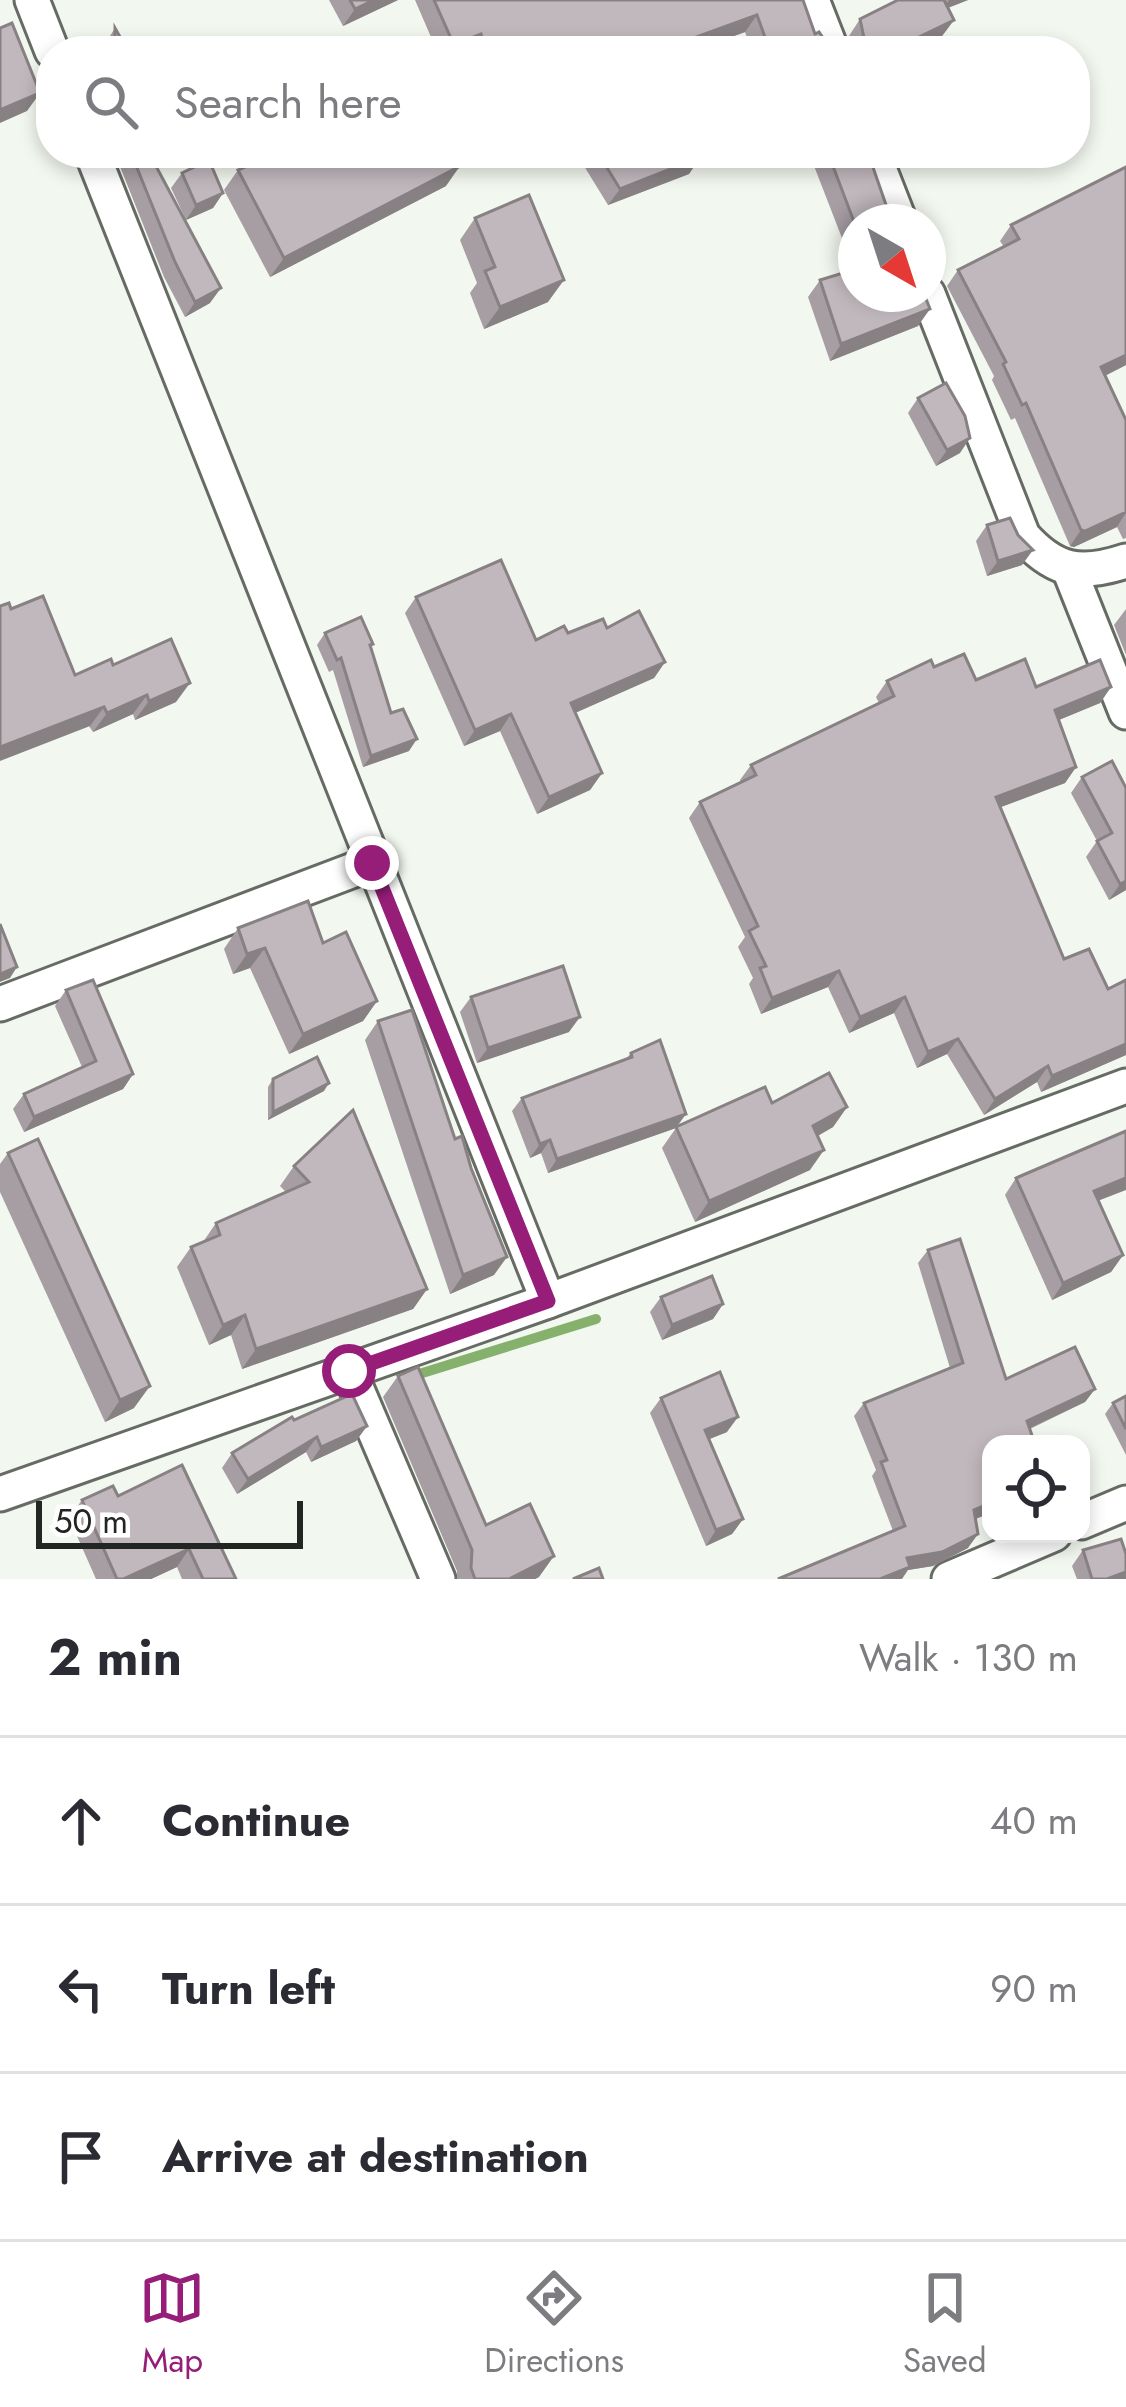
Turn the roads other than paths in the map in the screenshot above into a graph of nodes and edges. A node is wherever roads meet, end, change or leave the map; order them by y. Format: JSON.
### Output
{"nodes":[{"id":1,"x":32,"y":0,"type":"edge"},
{"id":2,"x":812,"y":0,"type":"edge"},
{"id":3,"x":46,"y":36,"type":"edge"},
{"id":4,"x":826,"y":36,"type":"edge"},
{"id":5,"x":98,"y":168,"type":"edge"},
{"id":6,"x":878,"y":168,"type":"edge"},
{"id":7,"x":893,"y":204,"type":"edge"},
{"id":8,"x":935,"y":312,"type":"edge"},
{"id":9,"x":1126,"y":561,"type":"edge"},
{"id":10,"x":1069,"y":568,"type":"junction"},
{"id":11,"x":1126,"y":712,"type":"edge"},
{"id":12,"x":372,"y":863,"type":"junction"},
{"id":13,"x":0,"y":1004,"type":"edge"},
{"id":14,"x":1126,"y":1086,"type":"edge"},
{"id":15,"x":548,"y":1301,"type":"junction"},
{"id":16,"x":349,"y":1371,"type":"junction"},
{"id":17,"x":0,"y":1494,"type":"edge"},
{"id":18,"x":1126,"y":1503,"type":"edge"},
{"id":19,"x":1090,"y":1518,"type":"edge"},
{"id":20,"x":1043,"y":1543,"type":"edge"},
{"id":21,"x":1015,"y":1566,"type":"edge"},
{"id":22,"x":437,"y":1579,"type":"edge"},
{"id":23,"x":950,"y":1579,"type":"edge"}],
"edges":[{"from":1,"to":3,"type":"street"},
{"from":2,"to":4,"type":"street"},
{"from":5,"to":12,"type":"street"},
{"from":6,"to":7,"type":"street"},
{"from":8,"to":10,"type":"street"},
{"from":9,"to":10,"type":"street"},
{"from":10,"to":11,"type":"street"},
{"from":12,"to":13,"type":"street"},
{"from":12,"to":15,"type":"street"},
{"from":14,"to":15,"type":"street"},
{"from":15,"to":16,"type":"street"},
{"from":16,"to":17,"type":"street"},
{"from":16,"to":22,"type":"street"},
{"from":18,"to":19,"type":"street"},
{"from":20,"to":21,"type":"street"},
{"from":21,"to":23,"type":"street"}]}
